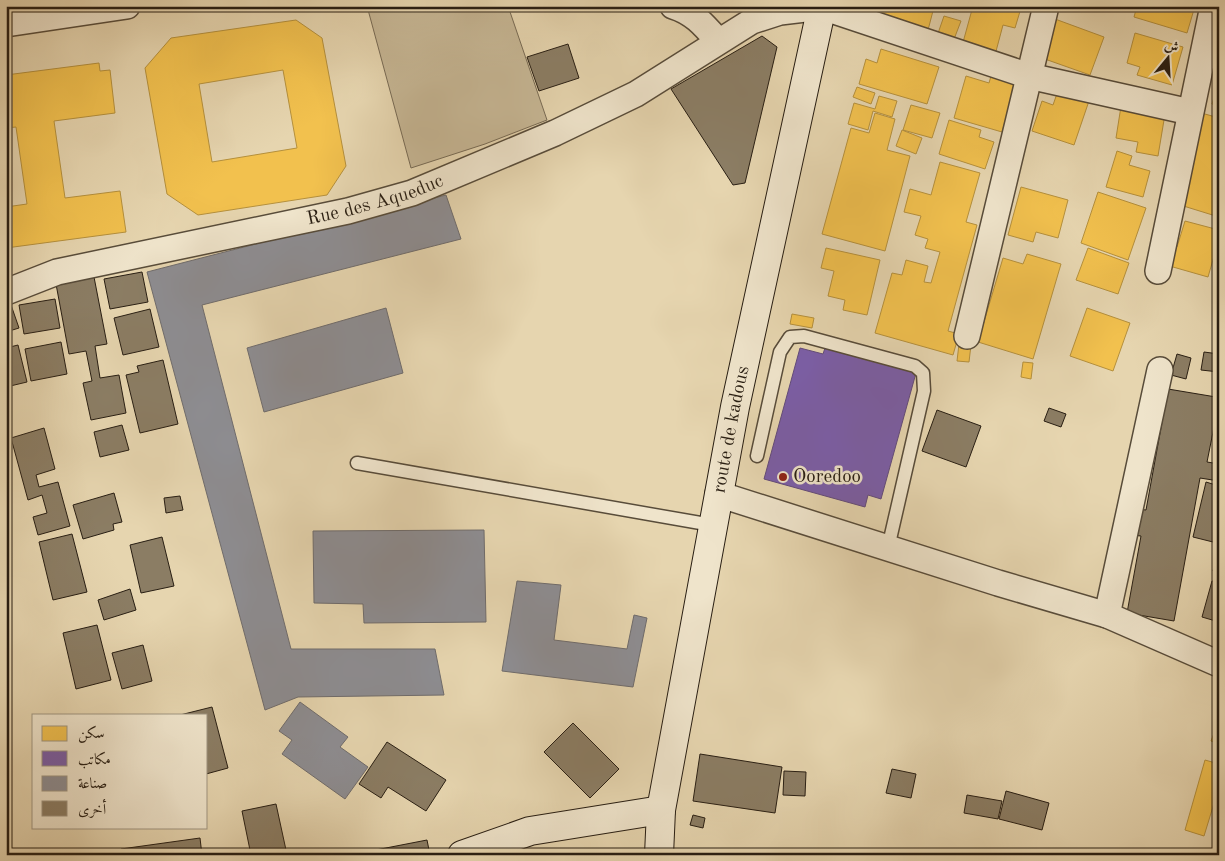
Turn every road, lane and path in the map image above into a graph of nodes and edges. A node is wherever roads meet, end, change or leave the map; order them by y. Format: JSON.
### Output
{"nodes":[{"id":1,"x":127,"y":6,"type":"edge"},
{"id":2,"x":673,"y":6,"type":"edge"},
{"id":3,"x":1046,"y":6,"type":"edge"},
{"id":4,"x":1213,"y":6,"type":"edge"},
{"id":5,"x":822,"y":7,"type":"edge"},
{"id":6,"x":6,"y":24,"type":"edge"},
{"id":7,"x":718,"y":41,"type":"junction"},
{"id":8,"x":1029,"y":76,"type":"junction"},
{"id":9,"x":1190,"y":112,"type":"junction"},
{"id":10,"x":1158,"y":271,"type":"dead end"},
{"id":11,"x":6,"y":292,"type":"edge"},
{"id":12,"x":967,"y":336,"type":"dead end"},
{"id":13,"x":1160,"y":370,"type":"dead end"},
{"id":14,"x":757,"y":456,"type":"dead end"},
{"id":15,"x":358,"y":463,"type":"dead end"},
{"id":16,"x":718,"y":494,"type":"junction"},
{"id":17,"x":712,"y":524,"type":"junction"},
{"id":18,"x":888,"y":548,"type":"junction"},
{"id":19,"x":1107,"y":615,"type":"junction"},
{"id":20,"x":1219,"y":664,"type":"edge"},
{"id":21,"x":661,"y":810,"type":"junction"},
{"id":22,"x":462,"y":855,"type":"edge"},
{"id":23,"x":659,"y":855,"type":"edge"}],
"edges":[{"from":1,"to":6,"type":"street"},
{"from":2,"to":7,"type":"street"},
{"from":3,"to":8,"type":"street"},
{"from":4,"to":9,"type":"street"},
{"from":5,"to":7,"type":"street","name":"Rue des Aqueduc"},
{"from":5,"to":8,"type":"street"},
{"from":5,"to":16,"type":"main road","name":"route de kadous"},
{"from":7,"to":11,"type":"street","name":"Rue des Aqueduc"},
{"from":8,"to":9,"type":"street"},
{"from":8,"to":12,"type":"street"},
{"from":9,"to":10,"type":"street"},
{"from":13,"to":19,"type":"street"},
{"from":14,"to":18,"type":"lane"},
{"from":15,"to":17,"type":"lane"},
{"from":16,"to":17,"type":"main road","name":"route de kadous"},
{"from":16,"to":18,"type":"street"},
{"from":17,"to":21,"type":"main road","name":"route de kadous"},
{"from":18,"to":19,"type":"street"},
{"from":19,"to":20,"type":"street"},
{"from":21,"to":22,"type":"main road"},
{"from":21,"to":23,"type":"main road","name":"route de kadous"}]}
